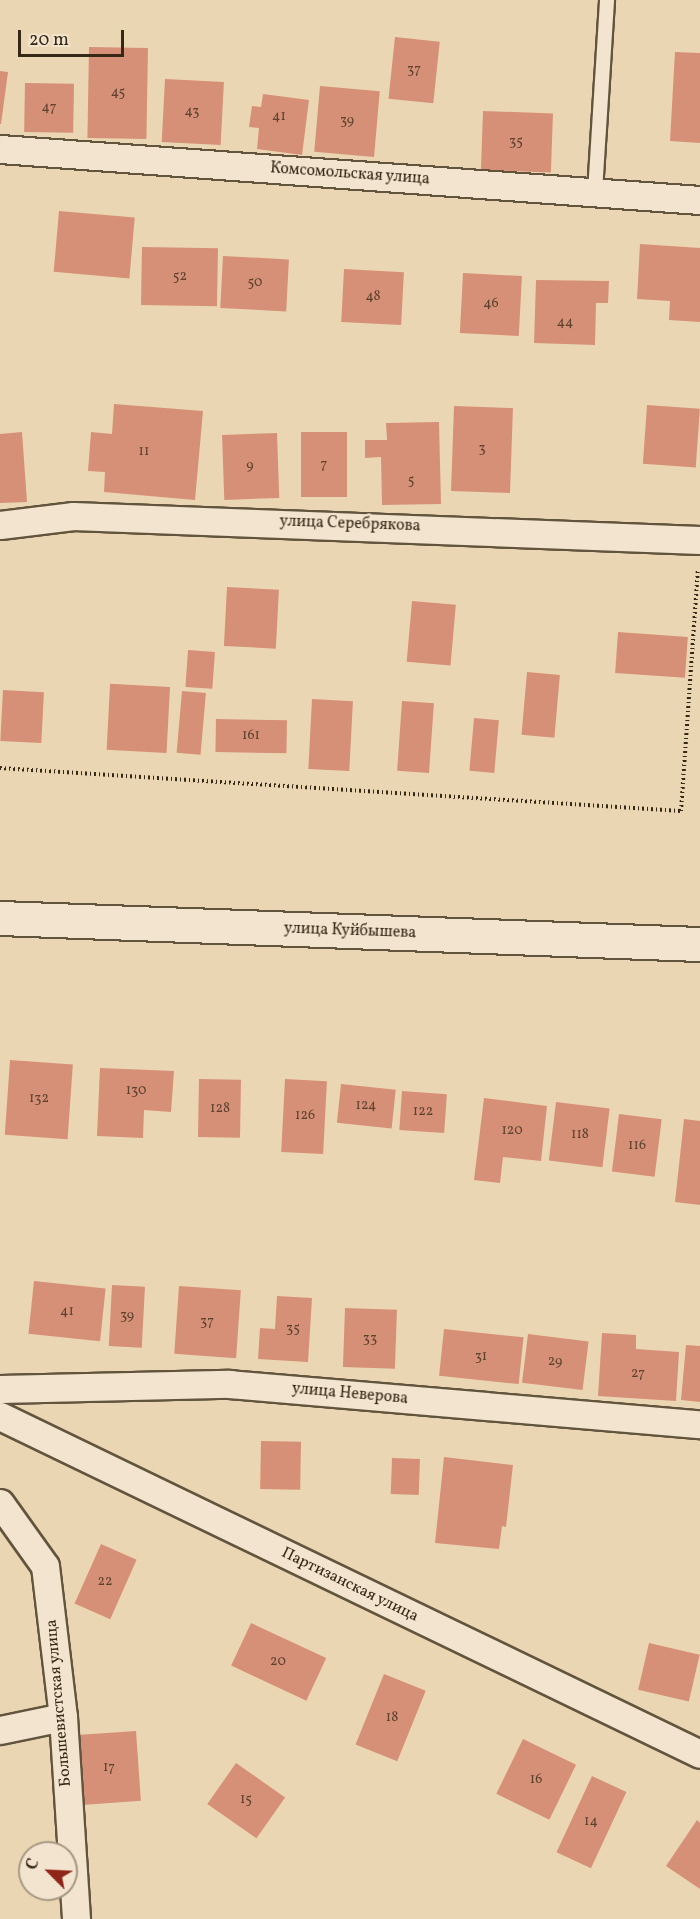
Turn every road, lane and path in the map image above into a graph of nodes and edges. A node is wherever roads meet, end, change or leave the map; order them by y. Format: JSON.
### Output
{"nodes":[{"id":1,"x":607,"y":0,"type":"edge"},
{"id":2,"x":0,"y":149,"type":"edge"},
{"id":3,"x":595,"y":192,"type":"junction"},
{"id":4,"x":700,"y":200,"type":"edge"},
{"id":5,"x":0,"y":525,"type":"edge"},
{"id":6,"x":700,"y":549,"type":"edge"},
{"id":7,"x":0,"y":768,"type":"edge"},
{"id":8,"x":0,"y":918,"type":"edge"},
{"id":9,"x":700,"y":944,"type":"edge"},
{"id":10,"x":0,"y":1389,"type":"edge"},
{"id":11,"x":0,"y":1416,"type":"edge"},
{"id":12,"x":700,"y":1424,"type":"edge"},
{"id":13,"x":0,"y":1503,"type":"edge"},
{"id":14,"x":63,"y":1717,"type":"junction"},
{"id":15,"x":0,"y":1730,"type":"edge"},
{"id":16,"x":700,"y":1754,"type":"edge"},
{"id":17,"x":76,"y":1919,"type":"edge"}],
"edges":[{"from":1,"to":3,"type":"lane"},
{"from":2,"to":3,"type":"street","name":"Комсомольская улица"},
{"from":3,"to":4,"type":"street","name":"Комсомольская улица"},
{"from":5,"to":6,"type":"street","name":"улица Серебрякова"},
{"from":6,"to":7,"type":"path"},
{"from":8,"to":9,"type":"main road","name":"улица Куйбышева"},
{"from":10,"to":12,"type":"street","name":"улица Неверова"},
{"from":11,"to":16,"type":"street","name":"Партизанская улица"},
{"from":13,"to":14,"type":"street","name":"Большевистская улица"},
{"from":14,"to":15,"type":"street"},
{"from":14,"to":17,"type":"street","name":"Большевистская улица"}]}
